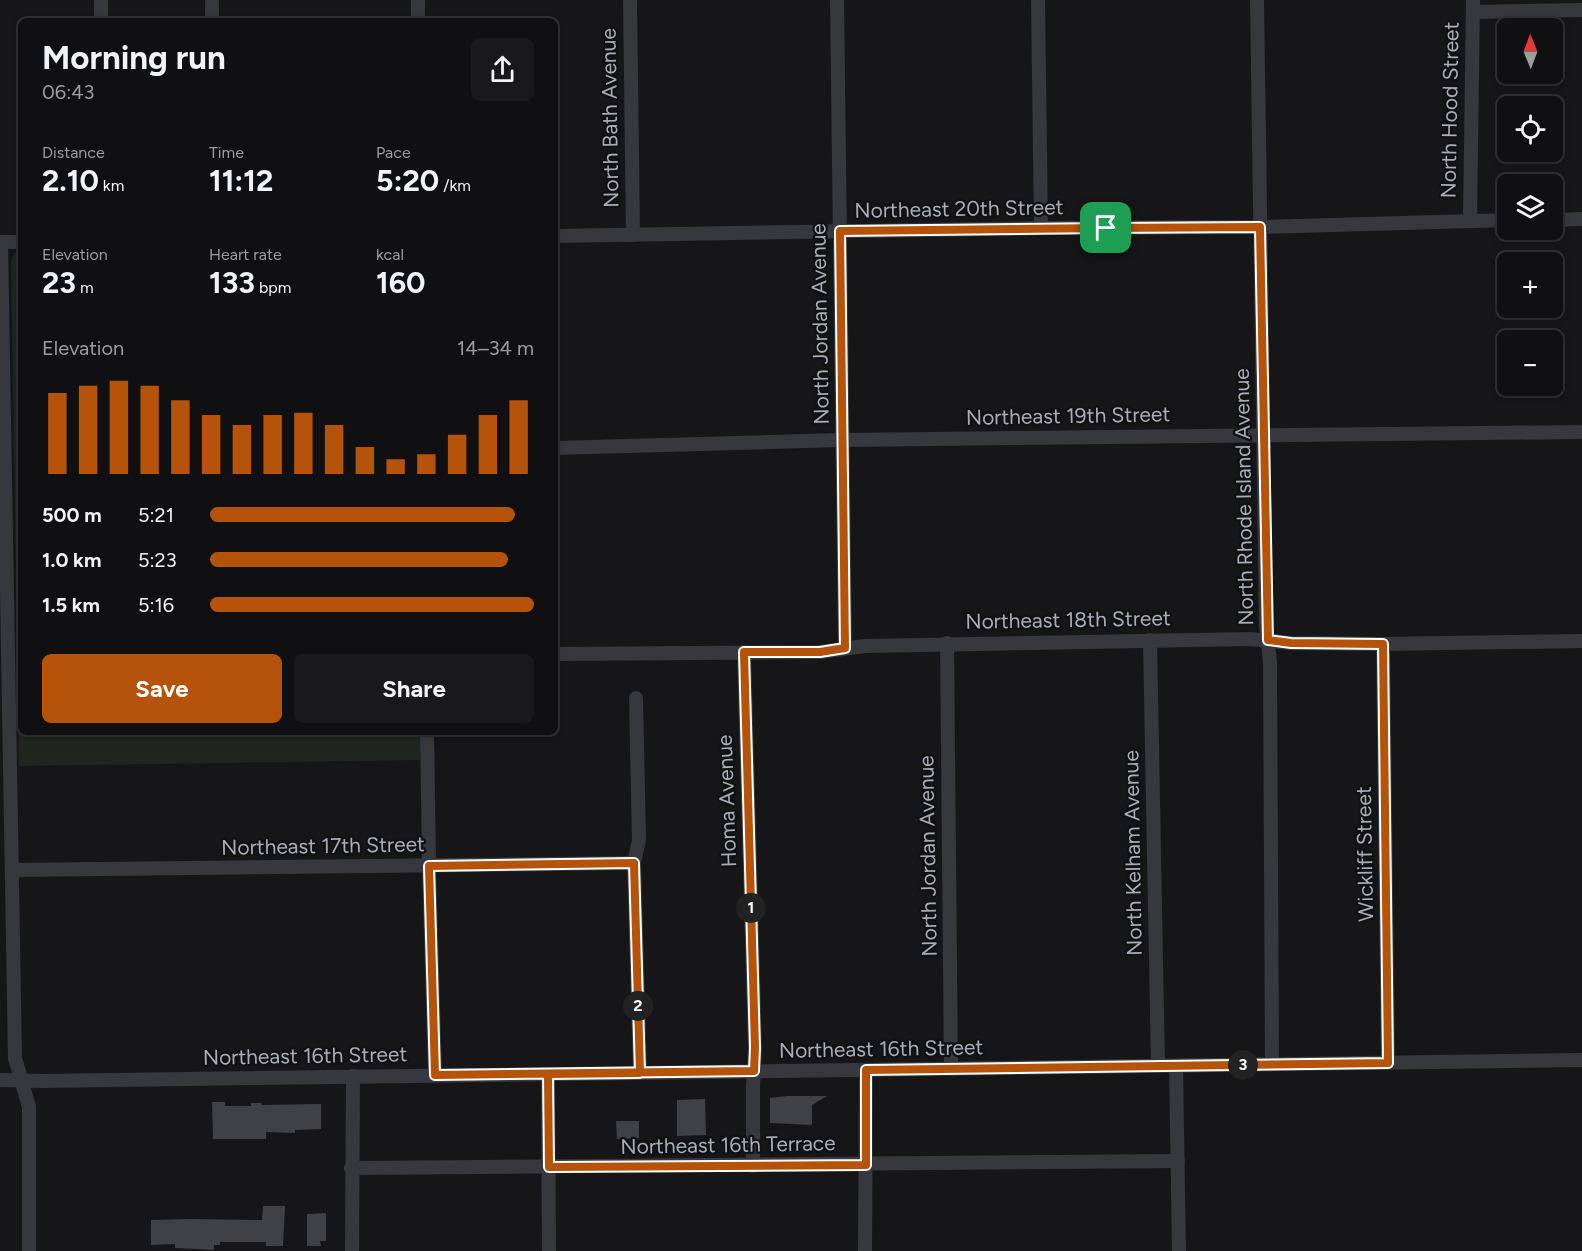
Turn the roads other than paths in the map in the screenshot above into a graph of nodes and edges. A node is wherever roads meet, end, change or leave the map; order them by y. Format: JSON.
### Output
{"nodes":[{"id":1,"x":101,"y":0,"type":"edge"},
{"id":2,"x":212,"y":0,"type":"edge"},
{"id":3,"x":417,"y":0,"type":"edge"},
{"id":4,"x":630,"y":0,"type":"edge"},
{"id":5,"x":837,"y":0,"type":"edge"},
{"id":6,"x":1038,"y":0,"type":"edge"},
{"id":7,"x":1257,"y":0,"type":"edge"},
{"id":8,"x":1473,"y":6,"type":"edge"},
{"id":9,"x":1582,"y":10,"type":"edge"},
{"id":10,"x":101,"y":18,"type":"edge"},
{"id":11,"x":212,"y":18,"type":"edge"},
{"id":12,"x":418,"y":18,"type":"edge"},
{"id":13,"x":1582,"y":219,"type":"edge"},
{"id":14,"x":1470,"y":220,"type":"junction"},
{"id":15,"x":1497,"y":220,"type":"edge"},
{"id":16,"x":1563,"y":220,"type":"edge"},
{"id":17,"x":1260,"y":227,"type":"junction"},
{"id":18,"x":1041,"y":228,"type":"junction"},
{"id":19,"x":840,"y":231,"type":"junction"},
{"id":20,"x":633,"y":235,"type":"junction"},
{"id":21,"x":558,"y":236,"type":"edge"},
{"id":22,"x":1,"y":242,"type":"edge"},
{"id":23,"x":18,"y":242,"type":"edge"},
{"id":24,"x":2,"y":367,"type":"edge"},
{"id":25,"x":1582,"y":432,"type":"edge"},
{"id":26,"x":1264,"y":435,"type":"junction"},
{"id":27,"x":843,"y":440,"type":"junction"},
{"id":28,"x":558,"y":448,"type":"edge"},
{"id":29,"x":6,"y":452,"type":"junction"},
{"id":30,"x":18,"y":452,"type":"edge"},
{"id":31,"x":4,"y":599,"type":"edge"},
{"id":32,"x":1150,"y":640,"type":"junction"},
{"id":33,"x":1268,"y":640,"type":"junction"},
{"id":34,"x":1582,"y":641,"type":"edge"},
{"id":35,"x":947,"y":643,"type":"junction"},
{"id":36,"x":1383,"y":644,"type":"junction"},
{"id":37,"x":845,"y":648,"type":"junction"},
{"id":38,"x":744,"y":652,"type":"junction"},
{"id":39,"x":558,"y":654,"type":"edge"},
{"id":40,"x":636,"y":698,"type":"dead end"},
{"id":41,"x":428,"y":735,"type":"edge"},
{"id":42,"x":6,"y":843,"type":"edge"},
{"id":43,"x":634,"y":863,"type":"junction"},
{"id":44,"x":429,"y":866,"type":"junction"},
{"id":45,"x":12,"y":870,"type":"junction"},
{"id":46,"x":1582,"y":1060,"type":"edge"},
{"id":47,"x":1388,"y":1063,"type":"junction"},
{"id":48,"x":1272,"y":1065,"type":"junction"},
{"id":49,"x":1158,"y":1066,"type":"junction"},
{"id":50,"x":1176,"y":1066,"type":"junction"},
{"id":51,"x":951,"y":1069,"type":"junction"},
{"id":52,"x":866,"y":1070,"type":"junction"},
{"id":53,"x":754,"y":1071,"type":"junction"},
{"id":54,"x":640,"y":1073,"type":"junction"},
{"id":55,"x":548,"y":1074,"type":"junction"},
{"id":56,"x":435,"y":1075,"type":"junction"},
{"id":57,"x":352,"y":1076,"type":"junction"},
{"id":58,"x":0,"y":1080,"type":"edge"},
{"id":59,"x":21,"y":1080,"type":"junction"},
{"id":60,"x":1178,"y":1161,"type":"junction"},
{"id":61,"x":866,"y":1165,"type":"junction"},
{"id":62,"x":753,"y":1166,"type":"junction"},
{"id":63,"x":549,"y":1167,"type":"junction"},
{"id":64,"x":351,"y":1168,"type":"junction"},
{"id":65,"x":29,"y":1251,"type":"edge"},
{"id":66,"x":352,"y":1251,"type":"edge"},
{"id":67,"x":549,"y":1251,"type":"edge"},
{"id":68,"x":865,"y":1251,"type":"edge"},
{"id":69,"x":1179,"y":1251,"type":"edge"}],
"edges":[{"from":1,"to":10,"type":"street"},
{"from":2,"to":11,"type":"street"},
{"from":3,"to":12,"type":"street"},
{"from":4,"to":20,"type":"street","name":"North Bath Avenue"},
{"from":5,"to":19,"type":"street","name":"North Jordan Avenue"},
{"from":6,"to":18,"type":"street"},
{"from":7,"to":17,"type":"street","name":"North Rhode Island Avenue"},
{"from":8,"to":9,"type":"street"},
{"from":8,"to":14,"type":"street","name":"North Hood Street"},
{"from":13,"to":16,"type":"street"},
{"from":14,"to":15,"type":"street","name":"Northeast 20th Street"},
{"from":14,"to":17,"type":"street","name":"Northeast 20th Street"},
{"from":17,"to":18,"type":"street","name":"Northeast 20th Street"},
{"from":17,"to":26,"type":"street","name":"North Rhode Island Avenue"},
{"from":18,"to":19,"type":"street","name":"Northeast 20th Street"},
{"from":19,"to":20,"type":"street","name":"Northeast 20th Street"},
{"from":19,"to":27,"type":"street","name":"North Jordan Avenue"},
{"from":20,"to":21,"type":"street","name":"Northeast 20th Street"},
{"from":22,"to":23,"type":"street"},
{"from":22,"to":24,"type":"street"},
{"from":24,"to":29,"type":"street"},
{"from":25,"to":26,"type":"street","name":"Northeast 19th Street"},
{"from":26,"to":27,"type":"street","name":"Northeast 19th Street"},
{"from":26,"to":33,"type":"street","name":"North Rhode Island Avenue"},
{"from":27,"to":28,"type":"street","name":"Northeast 19th Street"},
{"from":27,"to":37,"type":"street","name":"North Jordan Avenue"},
{"from":29,"to":30,"type":"street"},
{"from":29,"to":31,"type":"street"},
{"from":31,"to":42,"type":"street"},
{"from":32,"to":33,"type":"street","name":"Northeast 18th Street"},
{"from":32,"to":35,"type":"street","name":"Northeast 18th Street"},
{"from":32,"to":49,"type":"street","name":"North Kelham Avenue"},
{"from":33,"to":36,"type":"street","name":"Northeast 18th Street"},
{"from":33,"to":48,"type":"street","name":"North Rhode Island Avenue"},
{"from":34,"to":36,"type":"street","name":"Northeast 18th Street"},
{"from":35,"to":37,"type":"street","name":"Northeast 18th Street"},
{"from":35,"to":51,"type":"street","name":"North Jordan Avenue"},
{"from":36,"to":47,"type":"street","name":"Wickliff Street"},
{"from":37,"to":38,"type":"street","name":"Northeast 18th Street"},
{"from":38,"to":39,"type":"street","name":"Northeast 18th Street"},
{"from":38,"to":53,"type":"street","name":"Homa Avenue"},
{"from":40,"to":43,"type":"street"},
{"from":41,"to":44,"type":"street"},
{"from":42,"to":45,"type":"street"},
{"from":43,"to":44,"type":"street","name":"Northeast 17th Street"},
{"from":43,"to":54,"type":"street"},
{"from":44,"to":45,"type":"street","name":"Northeast 17th Street"},
{"from":44,"to":56,"type":"street"},
{"from":45,"to":59,"type":"street"},
{"from":46,"to":47,"type":"street","name":"Northeast 16th Street"},
{"from":47,"to":48,"type":"street","name":"Northeast 16th Street"},
{"from":48,"to":50,"type":"street","name":"Northeast 16th Street"},
{"from":49,"to":50,"type":"street","name":"Northeast 16th Street"},
{"from":49,"to":51,"type":"street","name":"Northeast 16th Street"},
{"from":50,"to":60,"type":"street"},
{"from":51,"to":52,"type":"street","name":"Northeast 16th Street"},
{"from":52,"to":53,"type":"street","name":"Northeast 16th Street"},
{"from":52,"to":61,"type":"street"},
{"from":53,"to":54,"type":"street","name":"Northeast 16th Street"},
{"from":53,"to":62,"type":"street","name":"Homa Avenue"},
{"from":54,"to":55,"type":"street","name":"Northeast 16th Street"},
{"from":55,"to":56,"type":"street","name":"Northeast 16th Street"},
{"from":55,"to":63,"type":"street"},
{"from":56,"to":57,"type":"street","name":"Northeast 16th Street"},
{"from":57,"to":59,"type":"street","name":"Northeast 16th Street"},
{"from":57,"to":64,"type":"street"},
{"from":58,"to":59,"type":"street","name":"Northeast 16th Street"},
{"from":59,"to":65,"type":"street"},
{"from":60,"to":61,"type":"street","name":"Northeast 16th Terrace"},
{"from":60,"to":69,"type":"street"},
{"from":61,"to":62,"type":"street","name":"Northeast 16th Terrace"},
{"from":61,"to":68,"type":"street"},
{"from":62,"to":63,"type":"street","name":"Northeast 16th Terrace"},
{"from":63,"to":64,"type":"street","name":"Northeast 16th Terrace"},
{"from":63,"to":67,"type":"street"},
{"from":64,"to":66,"type":"street"}]}
